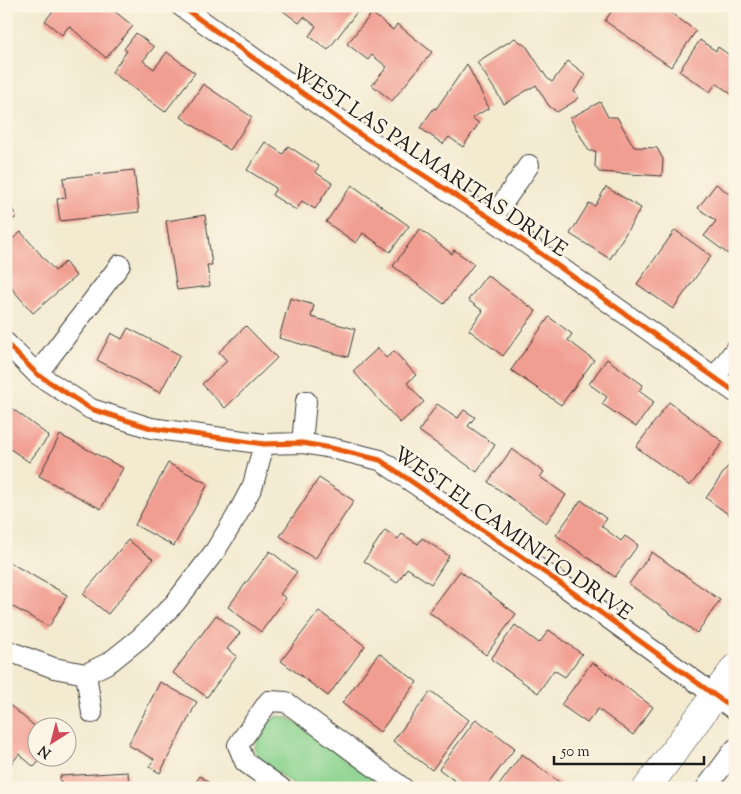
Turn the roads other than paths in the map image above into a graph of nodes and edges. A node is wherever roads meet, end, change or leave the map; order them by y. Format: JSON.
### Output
{"nodes":[{"id":1,"x":181,"y":6,"type":"edge"},
{"id":2,"x":529,"y":165,"type":"dead end"},
{"id":3,"x":492,"y":219,"type":"junction"},
{"id":4,"x":120,"y":265,"type":"dead end"},
{"id":5,"x":6,"y":343,"type":"edge"},
{"id":6,"x":735,"y":350,"type":"edge"},
{"id":7,"x":37,"y":374,"type":"junction"},
{"id":8,"x":714,"y":378,"type":"junction"},
{"id":9,"x":735,"y":392,"type":"edge"},
{"id":10,"x":306,"y":401,"type":"dead end"},
{"id":11,"x":302,"y":443,"type":"junction"},
{"id":12,"x":264,"y":444,"type":"junction"},
{"id":13,"x":6,"y":650,"type":"edge"},
{"id":14,"x":735,"y":668,"type":"edge"},
{"id":15,"x":86,"y":674,"type":"junction"},
{"id":16,"x":725,"y":703,"type":"edge"},
{"id":17,"x":92,"y":713,"type":"dead end"},
{"id":18,"x":735,"y":748,"type":"edge"},
{"id":19,"x":281,"y":788,"type":"edge"},
{"id":20,"x":403,"y":788,"type":"edge"},
{"id":21,"x":647,"y":788,"type":"edge"},
{"id":22,"x":706,"y":788,"type":"edge"}],
"edges":[{"from":1,"to":3,"type":"street","name":"WEST LAS PALMARITAS DRIVE"},
{"from":2,"to":3,"type":"street","name":"WEST LAS PALMARITAS DRIVE"},
{"from":3,"to":8,"type":"street","name":"WEST LAS PALMARITAS DRIVE"},
{"from":4,"to":7,"type":"street"},
{"from":5,"to":7,"type":"street","name":"WEST EL CAMINITO DRIVE"},
{"from":6,"to":8,"type":"street"},
{"from":7,"to":12,"type":"street","name":"WEST EL CAMINITO DRIVE"},
{"from":8,"to":9,"type":"street","name":"WEST LAS PALMARITAS DRIVE"},
{"from":10,"to":11,"type":"street"},
{"from":11,"to":12,"type":"street","name":"WEST EL CAMINITO DRIVE"},
{"from":11,"to":16,"type":"street","name":"WEST EL CAMINITO DRIVE"},
{"from":12,"to":15,"type":"street"},
{"from":13,"to":15,"type":"street"},
{"from":14,"to":16,"type":"main road"},
{"from":15,"to":17,"type":"street"},
{"from":16,"to":21,"type":"main road"},
{"from":18,"to":22,"type":"street"},
{"from":19,"to":20,"type":"street"}]}
